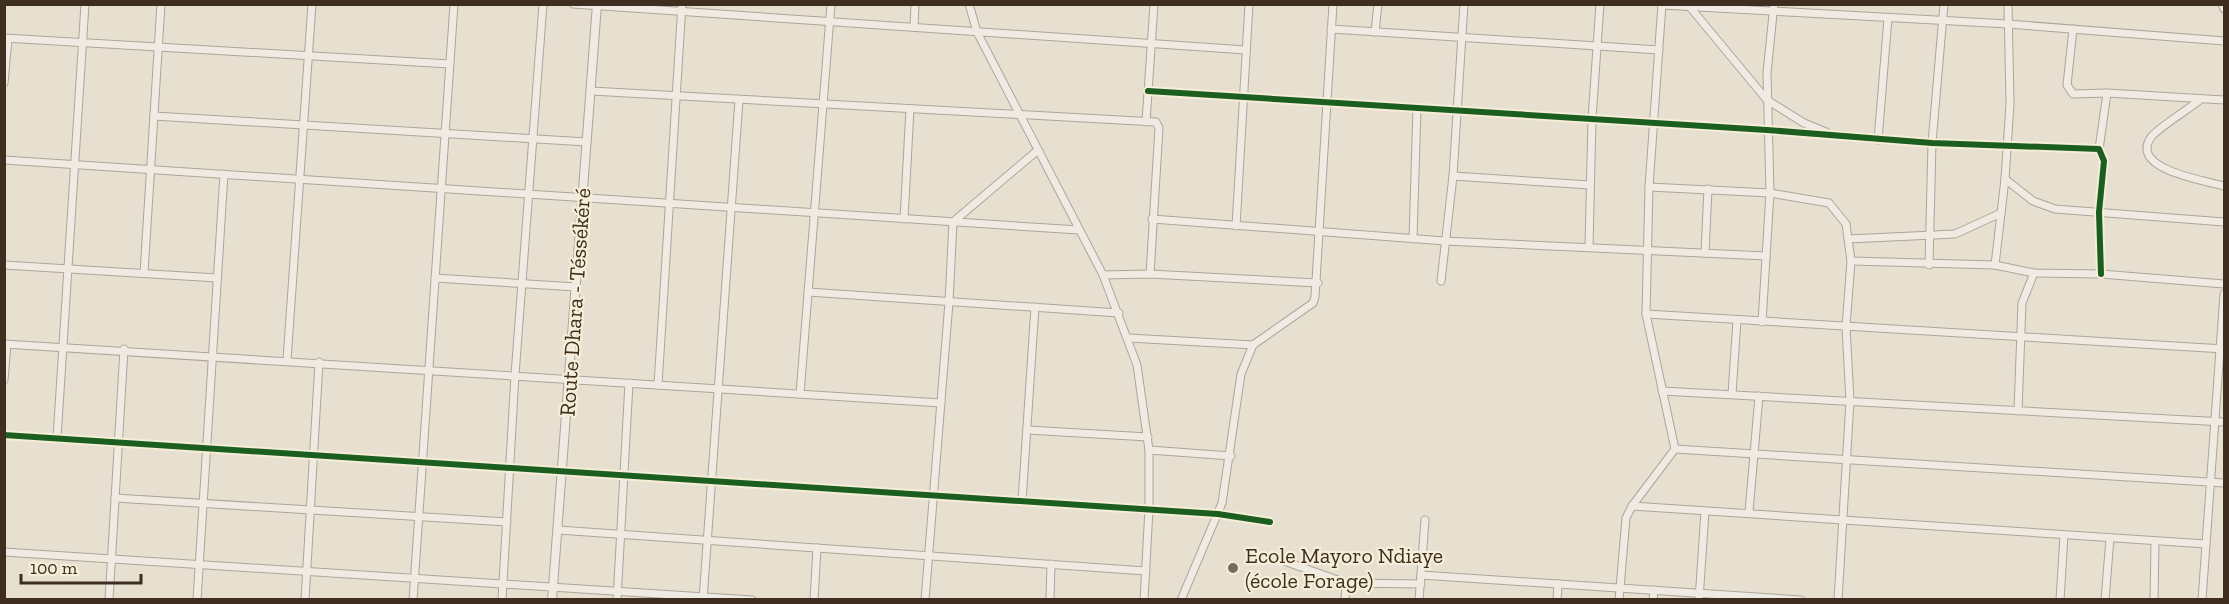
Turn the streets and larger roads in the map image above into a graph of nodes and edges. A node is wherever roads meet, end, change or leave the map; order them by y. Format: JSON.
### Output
{"nodes":[{"id":1,"x":85,"y":4,"type":"edge"},
{"id":2,"x":161,"y":4,"type":"edge"},
{"id":3,"x":312,"y":4,"type":"edge"},
{"id":4,"x":454,"y":4,"type":"edge"},
{"id":5,"x":543,"y":4,"type":"edge"},
{"id":6,"x":573,"y":4,"type":"edge"},
{"id":7,"x":831,"y":4,"type":"edge"},
{"id":8,"x":915,"y":4,"type":"edge"},
{"id":9,"x":969,"y":4,"type":"edge"},
{"id":10,"x":1154,"y":4,"type":"edge"},
{"id":11,"x":1249,"y":4,"type":"edge"},
{"id":12,"x":1333,"y":4,"type":"edge"},
{"id":13,"x":1378,"y":4,"type":"edge"},
{"id":14,"x":1464,"y":4,"type":"edge"},
{"id":15,"x":1600,"y":4,"type":"edge"},
{"id":16,"x":1944,"y":4,"type":"edge"},
{"id":17,"x":2008,"y":4,"type":"edge"},
{"id":18,"x":2222,"y":4,"type":"edge"},
{"id":19,"x":597,"y":5,"type":"edge"},
{"id":20,"x":1662,"y":5,"type":"edge"},
{"id":21,"x":1689,"y":6,"type":"junction"},
{"id":22,"x":1773,"y":7,"type":"edge"},
{"id":23,"x":682,"y":8,"type":"edge"},
{"id":24,"x":2224,"y":9,"type":"edge"},
{"id":25,"x":1888,"y":18,"type":"junction"},
{"id":26,"x":829,"y":22,"type":"junction"},
{"id":27,"x":1944,"y":22,"type":"junction"},
{"id":28,"x":2008,"y":24,"type":"junction"},
{"id":29,"x":914,"y":27,"type":"junction"},
{"id":30,"x":2073,"y":29,"type":"junction"},
{"id":31,"x":1331,"y":30,"type":"junction"},
{"id":32,"x":977,"y":32,"type":"junction"},
{"id":33,"x":1375,"y":32,"type":"junction"},
{"id":34,"x":1462,"y":37,"type":"junction"},
{"id":35,"x":6,"y":39,"type":"edge"},
{"id":36,"x":2224,"y":41,"type":"edge"},
{"id":37,"x":1152,"y":43,"type":"junction"},
{"id":38,"x":82,"y":45,"type":"junction"},
{"id":39,"x":159,"y":46,"type":"junction"},
{"id":40,"x":1596,"y":47,"type":"junction"},
{"id":41,"x":1246,"y":50,"type":"junction"},
{"id":42,"x":1659,"y":50,"type":"junction"},
{"id":43,"x":309,"y":55,"type":"junction"},
{"id":44,"x":450,"y":64,"type":"junction"},
{"id":45,"x":4,"y":83,"type":"edge"},
{"id":46,"x":591,"y":91,"type":"junction"},
{"id":47,"x":1148,"y":91,"type":"junction"},
{"id":48,"x":2107,"y":93,"type":"junction"},
{"id":49,"x":677,"y":96,"type":"junction"},
{"id":50,"x":1243,"y":97,"type":"junction"},
{"id":51,"x":2201,"y":99,"type":"junction"},
{"id":52,"x":739,"y":100,"type":"junction"},
{"id":53,"x":1767,"y":100,"type":"junction"},
{"id":54,"x":2224,"y":100,"type":"edge"},
{"id":55,"x":1329,"y":103,"type":"junction"},
{"id":56,"x":823,"y":104,"type":"junction"},
{"id":57,"x":1418,"y":108,"type":"junction"},
{"id":58,"x":910,"y":109,"type":"junction"},
{"id":59,"x":1457,"y":110,"type":"junction"},
{"id":60,"x":1020,"y":115,"type":"junction"},
{"id":61,"x":154,"y":116,"type":"junction"},
{"id":62,"x":1592,"y":119,"type":"junction"},
{"id":63,"x":1146,"y":122,"type":"junction"},
{"id":64,"x":1653,"y":122,"type":"junction"},
{"id":65,"x":304,"y":125,"type":"junction"},
{"id":66,"x":1767,"y":130,"type":"junction"},
{"id":67,"x":445,"y":134,"type":"junction"},
{"id":68,"x":1834,"y":135,"type":"junction"},
{"id":69,"x":533,"y":139,"type":"junction"},
{"id":70,"x":1878,"y":140,"type":"junction"},
{"id":71,"x":587,"y":142,"type":"junction"},
{"id":72,"x":1932,"y":143,"type":"junction"},
{"id":73,"x":2007,"y":145,"type":"junction"},
{"id":74,"x":2099,"y":149,"type":"junction"},
{"id":75,"x":1038,"y":150,"type":"junction"},
{"id":76,"x":4,"y":160,"type":"edge"},
{"id":77,"x":75,"y":165,"type":"junction"},
{"id":78,"x":150,"y":170,"type":"junction"},
{"id":79,"x":224,"y":174,"type":"junction"},
{"id":80,"x":1453,"y":176,"type":"junction"},
{"id":81,"x":300,"y":179,"type":"junction"},
{"id":82,"x":2005,"y":179,"type":"junction"},
{"id":83,"x":1590,"y":185,"type":"junction"},
{"id":84,"x":2224,"y":186,"type":"edge"},
{"id":85,"x":1649,"y":187,"type":"junction"},
{"id":86,"x":441,"y":189,"type":"junction"},
{"id":87,"x":1708,"y":189,"type":"junction"},
{"id":88,"x":1770,"y":193,"type":"junction"},
{"id":89,"x":529,"y":194,"type":"junction"},
{"id":90,"x":583,"y":198,"type":"junction"},
{"id":91,"x":670,"y":205,"type":"junction"},
{"id":92,"x":731,"y":208,"type":"junction"},
{"id":93,"x":2099,"y":212,"type":"junction"},
{"id":94,"x":814,"y":213,"type":"junction"},
{"id":95,"x":2001,"y":213,"type":"junction"},
{"id":96,"x":904,"y":219,"type":"junction"},
{"id":97,"x":1152,"y":219,"type":"junction"},
{"id":98,"x":953,"y":222,"type":"junction"},
{"id":99,"x":2224,"y":222,"type":"edge"},
{"id":100,"x":1236,"y":226,"type":"junction"},
{"id":101,"x":1079,"y":230,"type":"junction"},
{"id":102,"x":1321,"y":232,"type":"junction"},
{"id":103,"x":1930,"y":236,"type":"junction"},
{"id":104,"x":1848,"y":238,"type":"junction"},
{"id":105,"x":1413,"y":239,"type":"junction"},
{"id":106,"x":1445,"y":242,"type":"junction"},
{"id":107,"x":1589,"y":247,"type":"junction"},
{"id":108,"x":1646,"y":251,"type":"junction"},
{"id":109,"x":1705,"y":253,"type":"junction"},
{"id":110,"x":1766,"y":256,"type":"junction"},
{"id":111,"x":1851,"y":261,"type":"junction"},
{"id":112,"x":4,"y":265,"type":"edge"},
{"id":113,"x":1929,"y":265,"type":"junction"},
{"id":114,"x":1995,"y":265,"type":"junction"},
{"id":115,"x":68,"y":269,"type":"junction"},
{"id":116,"x":144,"y":273,"type":"junction"},
{"id":117,"x":2034,"y":273,"type":"junction"},
{"id":118,"x":1150,"y":274,"type":"junction"},
{"id":119,"x":2101,"y":274,"type":"junction"},
{"id":120,"x":1103,"y":275,"type":"junction"},
{"id":121,"x":217,"y":278,"type":"junction"},
{"id":122,"x":435,"y":278,"type":"junction"},
{"id":123,"x":1441,"y":281,"type":"dead end"},
{"id":124,"x":1318,"y":283,"type":"junction"},
{"id":125,"x":522,"y":284,"type":"junction"},
{"id":126,"x":2224,"y":284,"type":"edge"},
{"id":127,"x":576,"y":287,"type":"junction"},
{"id":128,"x":808,"y":292,"type":"junction"},
{"id":129,"x":2224,"y":294,"type":"edge"},
{"id":130,"x":950,"y":302,"type":"junction"},
{"id":131,"x":1035,"y":307,"type":"junction"},
{"id":132,"x":1119,"y":313,"type":"junction"},
{"id":133,"x":1646,"y":314,"type":"junction"},
{"id":134,"x":1737,"y":320,"type":"junction"},
{"id":135,"x":1762,"y":322,"type":"junction"},
{"id":136,"x":1846,"y":327,"type":"junction"},
{"id":137,"x":2020,"y":337,"type":"junction"},
{"id":138,"x":1129,"y":338,"type":"junction"},
{"id":139,"x":6,"y":344,"type":"edge"},
{"id":140,"x":1253,"y":345,"type":"junction"},
{"id":141,"x":65,"y":346,"type":"junction"},
{"id":142,"x":2222,"y":349,"type":"edge"},
{"id":143,"x":124,"y":350,"type":"junction"},
{"id":144,"x":213,"y":355,"type":"junction"},
{"id":145,"x":287,"y":360,"type":"junction"},
{"id":146,"x":320,"y":362,"type":"junction"},
{"id":147,"x":429,"y":369,"type":"junction"},
{"id":148,"x":515,"y":375,"type":"junction"},
{"id":149,"x":569,"y":378,"type":"junction"},
{"id":150,"x":4,"y":380,"type":"edge"},
{"id":151,"x":629,"y":383,"type":"junction"},
{"id":152,"x":658,"y":384,"type":"junction"},
{"id":153,"x":718,"y":388,"type":"junction"},
{"id":154,"x":1662,"y":391,"type":"junction"},
{"id":155,"x":800,"y":394,"type":"junction"},
{"id":156,"x":1732,"y":394,"type":"junction"},
{"id":157,"x":1759,"y":396,"type":"junction"},
{"id":158,"x":1850,"y":402,"type":"junction"},
{"id":159,"x":941,"y":403,"type":"junction"},
{"id":160,"x":2018,"y":411,"type":"junction"},
{"id":161,"x":2215,"y":421,"type":"junction"},
{"id":162,"x":2224,"y":422,"type":"edge"},
{"id":163,"x":1027,"y":430,"type":"junction"},
{"id":164,"x":4,"y":435,"type":"edge"},
{"id":165,"x":1148,"y":437,"type":"junction"},
{"id":166,"x":57,"y":438,"type":"junction"},
{"id":167,"x":118,"y":442,"type":"junction"},
{"id":168,"x":207,"y":448,"type":"junction"},
{"id":169,"x":1675,"y":449,"type":"junction"},
{"id":170,"x":1149,"y":450,"type":"junction"},
{"id":171,"x":1756,"y":454,"type":"junction"},
{"id":172,"x":314,"y":455,"type":"junction"},
{"id":173,"x":1230,"y":456,"type":"junction"},
{"id":174,"x":1846,"y":459,"type":"junction"},
{"id":175,"x":423,"y":462,"type":"junction"},
{"id":176,"x":510,"y":468,"type":"junction"},
{"id":177,"x":562,"y":471,"type":"junction"},
{"id":178,"x":625,"y":475,"type":"junction"},
{"id":179,"x":712,"y":481,"type":"junction"},
{"id":180,"x":2212,"y":482,"type":"junction"},
{"id":181,"x":2224,"y":483,"type":"edge"},
{"id":182,"x":934,"y":495,"type":"junction"},
{"id":183,"x":115,"y":498,"type":"junction"},
{"id":184,"x":1022,"y":501,"type":"junction"},
{"id":185,"x":203,"y":504,"type":"junction"},
{"id":186,"x":1632,"y":506,"type":"junction"},
{"id":187,"x":1149,"y":509,"type":"junction"},
{"id":188,"x":311,"y":510,"type":"junction"},
{"id":189,"x":1705,"y":511,"type":"junction"},
{"id":190,"x":1749,"y":512,"type":"junction"},
{"id":191,"x":1218,"y":514,"type":"junction"},
{"id":192,"x":418,"y":517,"type":"junction"},
{"id":193,"x":1425,"y":520,"type":"dead end"},
{"id":194,"x":1843,"y":520,"type":"junction"},
{"id":195,"x":507,"y":522,"type":"junction"},
{"id":196,"x":1270,"y":522,"type":"dead end"},
{"id":197,"x":558,"y":530,"type":"junction"},
{"id":198,"x":621,"y":534,"type":"junction"},
{"id":199,"x":2064,"y":535,"type":"junction"},
{"id":200,"x":2110,"y":538,"type":"junction"},
{"id":201,"x":707,"y":540,"type":"junction"},
{"id":202,"x":2155,"y":540,"type":"junction"},
{"id":203,"x":2206,"y":544,"type":"junction"},
{"id":204,"x":817,"y":548,"type":"junction"},
{"id":205,"x":4,"y":552,"type":"edge"},
{"id":206,"x":928,"y":556,"type":"junction"},
{"id":207,"x":111,"y":559,"type":"junction"},
{"id":208,"x":1281,"y":560,"type":"dead end"},
{"id":209,"x":200,"y":564,"type":"junction"},
{"id":210,"x":1051,"y":564,"type":"junction"},
{"id":211,"x":307,"y":571,"type":"junction"},
{"id":212,"x":1146,"y":571,"type":"junction"},
{"id":213,"x":1421,"y":575,"type":"junction"},
{"id":214,"x":415,"y":578,"type":"junction"},
{"id":215,"x":504,"y":584,"type":"junction"},
{"id":216,"x":1346,"y":584,"type":"junction"},
{"id":217,"x":1420,"y":584,"type":"junction"},
{"id":218,"x":1558,"y":584,"type":"junction"},
{"id":219,"x":554,"y":586,"type":"junction"},
{"id":220,"x":1620,"y":588,"type":"junction"},
{"id":221,"x":618,"y":590,"type":"junction"},
{"id":222,"x":1654,"y":590,"type":"junction"},
{"id":223,"x":1699,"y":596,"type":"edge"},
{"id":224,"x":703,"y":598,"type":"edge"},
{"id":225,"x":1765,"y":598,"type":"edge"},
{"id":226,"x":109,"y":600,"type":"edge"},
{"id":227,"x":198,"y":600,"type":"edge"},
{"id":228,"x":305,"y":600,"type":"edge"},
{"id":229,"x":414,"y":600,"type":"edge"},
{"id":230,"x":502,"y":600,"type":"edge"},
{"id":231,"x":552,"y":600,"type":"edge"},
{"id":232,"x":617,"y":600,"type":"edge"},
{"id":233,"x":752,"y":600,"type":"edge"},
{"id":234,"x":814,"y":600,"type":"edge"},
{"id":235,"x":925,"y":600,"type":"edge"},
{"id":236,"x":1050,"y":600,"type":"edge"},
{"id":237,"x":1144,"y":600,"type":"edge"},
{"id":238,"x":1181,"y":600,"type":"edge"},
{"id":239,"x":1346,"y":600,"type":"edge"},
{"id":240,"x":1419,"y":600,"type":"edge"},
{"id":241,"x":1557,"y":600,"type":"edge"},
{"id":242,"x":1618,"y":600,"type":"edge"},
{"id":243,"x":1653,"y":600,"type":"edge"},
{"id":244,"x":1801,"y":600,"type":"edge"},
{"id":245,"x":1838,"y":600,"type":"edge"},
{"id":246,"x":2060,"y":600,"type":"edge"},
{"id":247,"x":2105,"y":600,"type":"edge"},
{"id":248,"x":2154,"y":600,"type":"edge"},
{"id":249,"x":2202,"y":600,"type":"edge"}],
"edges":[{"from":1,"to":38,"type":"street"},
{"from":2,"to":39,"type":"street"},
{"from":3,"to":43,"type":"street"},
{"from":4,"to":44,"type":"street"},
{"from":5,"to":69,"type":"street"},
{"from":6,"to":19,"type":"street"},
{"from":7,"to":26,"type":"street"},
{"from":8,"to":29,"type":"street"},
{"from":9,"to":32,"type":"street"},
{"from":10,"to":37,"type":"street"},
{"from":11,"to":41,"type":"street"},
{"from":12,"to":31,"type":"street"},
{"from":13,"to":33,"type":"street"},
{"from":14,"to":34,"type":"street"},
{"from":15,"to":40,"type":"street"},
{"from":16,"to":27,"type":"street"},
{"from":17,"to":28,"type":"street"},
{"from":18,"to":24,"type":"street"},
{"from":19,"to":23,"type":"street"},
{"from":19,"to":46,"type":"street","name":"Route Dhara - Téssékéré"},
{"from":20,"to":21,"type":"street"},
{"from":20,"to":42,"type":"street"},
{"from":21,"to":22,"type":"street"},
{"from":21,"to":53,"type":"street"},
{"from":22,"to":25,"type":"street"},
{"from":22,"to":53,"type":"street"},
{"from":23,"to":26,"type":"street"},
{"from":23,"to":49,"type":"street"},
{"from":25,"to":27,"type":"street"},
{"from":25,"to":70,"type":"street"},
{"from":26,"to":29,"type":"street"},
{"from":26,"to":56,"type":"street"},
{"from":27,"to":28,"type":"street"},
{"from":27,"to":72,"type":"street"},
{"from":28,"to":30,"type":"street"},
{"from":28,"to":73,"type":"street"},
{"from":29,"to":32,"type":"street"},
{"from":30,"to":36,"type":"street"},
{"from":30,"to":48,"type":"street"},
{"from":31,"to":33,"type":"street"},
{"from":31,"to":55,"type":"street"},
{"from":32,"to":37,"type":"street"},
{"from":32,"to":60,"type":"street"},
{"from":33,"to":34,"type":"street"},
{"from":34,"to":40,"type":"street"},
{"from":34,"to":59,"type":"street"},
{"from":35,"to":38,"type":"street"},
{"from":35,"to":45,"type":"street"},
{"from":37,"to":41,"type":"street"},
{"from":37,"to":47,"type":"street"},
{"from":38,"to":39,"type":"street"},
{"from":38,"to":77,"type":"street"},
{"from":39,"to":43,"type":"street"},
{"from":39,"to":61,"type":"street"},
{"from":40,"to":42,"type":"street"},
{"from":40,"to":62,"type":"street"},
{"from":41,"to":50,"type":"street"},
{"from":42,"to":64,"type":"street"},
{"from":43,"to":44,"type":"street"},
{"from":43,"to":65,"type":"street"},
{"from":44,"to":67,"type":"street"},
{"from":46,"to":49,"type":"street"},
{"from":46,"to":71,"type":"street","name":"Route Dhara - Téssékéré"},
{"from":47,"to":50,"type":"street"},
{"from":47,"to":63,"type":"street"},
{"from":48,"to":51,"type":"street"},
{"from":48,"to":74,"type":"street"},
{"from":49,"to":52,"type":"street"},
{"from":49,"to":91,"type":"street"},
{"from":50,"to":55,"type":"street"},
{"from":50,"to":100,"type":"street"},
{"from":51,"to":54,"type":"street"},
{"from":51,"to":84,"type":"street"},
{"from":52,"to":56,"type":"street"},
{"from":52,"to":92,"type":"street"},
{"from":53,"to":66,"type":"street"},
{"from":53,"to":68,"type":"street"},
{"from":55,"to":57,"type":"street"},
{"from":55,"to":102,"type":"street"},
{"from":56,"to":58,"type":"street"},
{"from":56,"to":94,"type":"street"},
{"from":57,"to":59,"type":"street"},
{"from":57,"to":105,"type":"street"},
{"from":58,"to":60,"type":"street"},
{"from":58,"to":96,"type":"street"},
{"from":59,"to":62,"type":"street"},
{"from":59,"to":80,"type":"street"},
{"from":60,"to":63,"type":"street"},
{"from":60,"to":75,"type":"street"},
{"from":61,"to":65,"type":"street"},
{"from":61,"to":78,"type":"street"},
{"from":62,"to":64,"type":"street"},
{"from":62,"to":83,"type":"street"},
{"from":63,"to":97,"type":"street"},
{"from":64,"to":66,"type":"street"},
{"from":64,"to":85,"type":"street"},
{"from":65,"to":67,"type":"street"},
{"from":65,"to":81,"type":"street"},
{"from":66,"to":68,"type":"street"},
{"from":66,"to":88,"type":"street"},
{"from":67,"to":69,"type":"street"},
{"from":67,"to":86,"type":"street"},
{"from":68,"to":70,"type":"street"},
{"from":69,"to":71,"type":"street"},
{"from":69,"to":89,"type":"street"},
{"from":70,"to":72,"type":"street"},
{"from":71,"to":90,"type":"street","name":"Route Dhara - Téssékéré"},
{"from":72,"to":73,"type":"street"},
{"from":72,"to":103,"type":"street"},
{"from":73,"to":74,"type":"street"},
{"from":73,"to":82,"type":"street"},
{"from":74,"to":93,"type":"street"},
{"from":75,"to":98,"type":"street"},
{"from":75,"to":101,"type":"street"},
{"from":76,"to":77,"type":"street"},
{"from":77,"to":78,"type":"street"},
{"from":77,"to":115,"type":"street"},
{"from":78,"to":79,"type":"street"},
{"from":78,"to":116,"type":"street"},
{"from":79,"to":81,"type":"street"},
{"from":79,"to":121,"type":"street"},
{"from":80,"to":83,"type":"street"},
{"from":80,"to":106,"type":"street"},
{"from":81,"to":86,"type":"street"},
{"from":81,"to":145,"type":"street"},
{"from":82,"to":93,"type":"street"},
{"from":82,"to":95,"type":"street"},
{"from":83,"to":107,"type":"street"},
{"from":85,"to":87,"type":"street"},
{"from":85,"to":108,"type":"street"},
{"from":86,"to":89,"type":"street"},
{"from":86,"to":122,"type":"street"},
{"from":87,"to":88,"type":"street"},
{"from":87,"to":109,"type":"street"},
{"from":88,"to":104,"type":"street"},
{"from":88,"to":110,"type":"street"},
{"from":89,"to":90,"type":"street"},
{"from":89,"to":125,"type":"street"},
{"from":90,"to":91,"type":"street"},
{"from":90,"to":127,"type":"street","name":"Route Dhara - Téssékéré"},
{"from":91,"to":92,"type":"street"},
{"from":91,"to":152,"type":"street"},
{"from":92,"to":94,"type":"street"},
{"from":92,"to":153,"type":"street"},
{"from":93,"to":99,"type":"street"},
{"from":93,"to":119,"type":"street"},
{"from":94,"to":96,"type":"street"},
{"from":94,"to":128,"type":"street"},
{"from":95,"to":103,"type":"street"},
{"from":95,"to":114,"type":"street"},
{"from":96,"to":98,"type":"street"},
{"from":97,"to":100,"type":"street"},
{"from":97,"to":118,"type":"street"},
{"from":98,"to":101,"type":"street"},
{"from":98,"to":130,"type":"street"},
{"from":100,"to":102,"type":"street"},
{"from":101,"to":120,"type":"street"},
{"from":102,"to":105,"type":"street"},
{"from":102,"to":124,"type":"street"},
{"from":103,"to":104,"type":"street"},
{"from":103,"to":113,"type":"street"},
{"from":104,"to":111,"type":"street"},
{"from":105,"to":106,"type":"street"},
{"from":106,"to":107,"type":"street"},
{"from":106,"to":123,"type":"street"},
{"from":107,"to":108,"type":"street"},
{"from":108,"to":109,"type":"street"},
{"from":108,"to":133,"type":"street"},
{"from":109,"to":110,"type":"street"},
{"from":110,"to":135,"type":"street"},
{"from":111,"to":113,"type":"street"},
{"from":111,"to":136,"type":"street"},
{"from":112,"to":115,"type":"street"},
{"from":113,"to":114,"type":"street"},
{"from":114,"to":117,"type":"street"},
{"from":115,"to":116,"type":"street"},
{"from":115,"to":141,"type":"street"},
{"from":116,"to":121,"type":"street"},
{"from":117,"to":119,"type":"street"},
{"from":117,"to":137,"type":"street"},
{"from":118,"to":120,"type":"street"},
{"from":118,"to":124,"type":"street"},
{"from":119,"to":126,"type":"street"},
{"from":120,"to":132,"type":"street"},
{"from":121,"to":144,"type":"street"},
{"from":122,"to":125,"type":"street"},
{"from":122,"to":147,"type":"street"},
{"from":124,"to":140,"type":"street"},
{"from":125,"to":127,"type":"street"},
{"from":125,"to":148,"type":"street"},
{"from":127,"to":149,"type":"street","name":"Route Dhara - Téssékéré"},
{"from":128,"to":130,"type":"street"},
{"from":128,"to":155,"type":"street"},
{"from":129,"to":142,"type":"street"},
{"from":130,"to":131,"type":"street"},
{"from":130,"to":159,"type":"street"},
{"from":131,"to":132,"type":"street"},
{"from":131,"to":163,"type":"street"},
{"from":132,"to":138,"type":"street"},
{"from":133,"to":134,"type":"street"},
{"from":133,"to":154,"type":"street"},
{"from":134,"to":135,"type":"street"},
{"from":134,"to":156,"type":"street"},
{"from":135,"to":136,"type":"street"},
{"from":136,"to":137,"type":"street"},
{"from":136,"to":158,"type":"street"},
{"from":137,"to":142,"type":"street"},
{"from":137,"to":160,"type":"street"},
{"from":138,"to":140,"type":"street"},
{"from":138,"to":165,"type":"street"},
{"from":139,"to":141,"type":"street"},
{"from":139,"to":150,"type":"street"},
{"from":140,"to":173,"type":"street"},
{"from":141,"to":143,"type":"street"},
{"from":141,"to":166,"type":"street"},
{"from":142,"to":161,"type":"street"},
{"from":143,"to":144,"type":"street"},
{"from":143,"to":167,"type":"street"},
{"from":144,"to":145,"type":"street"},
{"from":144,"to":168,"type":"street"},
{"from":145,"to":146,"type":"street"},
{"from":146,"to":147,"type":"street"},
{"from":146,"to":172,"type":"street"},
{"from":147,"to":148,"type":"street"},
{"from":147,"to":175,"type":"street"},
{"from":148,"to":149,"type":"street"},
{"from":148,"to":176,"type":"street"},
{"from":149,"to":151,"type":"street"},
{"from":149,"to":177,"type":"street","name":"Route Dhara - Téssékéré"},
{"from":151,"to":152,"type":"street"},
{"from":151,"to":178,"type":"street"},
{"from":152,"to":153,"type":"street"},
{"from":153,"to":155,"type":"street"},
{"from":153,"to":179,"type":"street"},
{"from":154,"to":156,"type":"street"},
{"from":154,"to":169,"type":"street"},
{"from":155,"to":159,"type":"street"},
{"from":156,"to":157,"type":"street"},
{"from":157,"to":158,"type":"street"},
{"from":157,"to":171,"type":"street"},
{"from":158,"to":160,"type":"street"},
{"from":158,"to":174,"type":"street"},
{"from":159,"to":182,"type":"street"},
{"from":160,"to":161,"type":"street"},
{"from":161,"to":162,"type":"street"},
{"from":161,"to":180,"type":"street"},
{"from":163,"to":165,"type":"street"},
{"from":163,"to":184,"type":"street"},
{"from":164,"to":166,"type":"street"},
{"from":165,"to":170,"type":"street"},
{"from":166,"to":167,"type":"street"},
{"from":167,"to":168,"type":"street"},
{"from":167,"to":183,"type":"street"},
{"from":168,"to":172,"type":"street"},
{"from":168,"to":185,"type":"street"},
{"from":169,"to":171,"type":"street"},
{"from":169,"to":186,"type":"street"},
{"from":170,"to":173,"type":"street"},
{"from":170,"to":187,"type":"street"},
{"from":171,"to":174,"type":"street"},
{"from":171,"to":190,"type":"street"},
{"from":172,"to":175,"type":"street"},
{"from":172,"to":188,"type":"street"},
{"from":173,"to":191,"type":"street"},
{"from":174,"to":180,"type":"street"},
{"from":174,"to":194,"type":"street"},
{"from":175,"to":176,"type":"street"},
{"from":175,"to":192,"type":"street"},
{"from":176,"to":177,"type":"street"},
{"from":176,"to":195,"type":"street"},
{"from":177,"to":178,"type":"street"},
{"from":177,"to":197,"type":"street","name":"Route Dhara - Téssékéré"},
{"from":178,"to":179,"type":"street"},
{"from":178,"to":198,"type":"street"},
{"from":179,"to":182,"type":"street"},
{"from":179,"to":201,"type":"street"},
{"from":180,"to":181,"type":"street"},
{"from":180,"to":203,"type":"street"},
{"from":182,"to":184,"type":"street"},
{"from":182,"to":206,"type":"street"},
{"from":183,"to":185,"type":"street"},
{"from":183,"to":207,"type":"street"},
{"from":184,"to":187,"type":"street"},
{"from":185,"to":188,"type":"street"},
{"from":185,"to":209,"type":"street"},
{"from":186,"to":189,"type":"street"},
{"from":186,"to":220,"type":"street"},
{"from":187,"to":191,"type":"street"},
{"from":187,"to":212,"type":"street"},
{"from":188,"to":192,"type":"street"},
{"from":188,"to":211,"type":"street"},
{"from":189,"to":190,"type":"street"},
{"from":189,"to":223,"type":"street"},
{"from":190,"to":194,"type":"street"},
{"from":191,"to":196,"type":"street"},
{"from":191,"to":238,"type":"street"},
{"from":192,"to":195,"type":"street"},
{"from":192,"to":214,"type":"street"},
{"from":193,"to":213,"type":"street"},
{"from":194,"to":199,"type":"street"},
{"from":194,"to":245,"type":"street"},
{"from":195,"to":215,"type":"street"},
{"from":197,"to":198,"type":"street"},
{"from":197,"to":219,"type":"street","name":"Route Dhara - Téssékéré"},
{"from":198,"to":201,"type":"street"},
{"from":198,"to":221,"type":"street"},
{"from":199,"to":200,"type":"street"},
{"from":199,"to":246,"type":"street"},
{"from":200,"to":202,"type":"street"},
{"from":200,"to":247,"type":"street"},
{"from":201,"to":204,"type":"street"},
{"from":201,"to":224,"type":"street"},
{"from":202,"to":203,"type":"street"},
{"from":202,"to":248,"type":"street"},
{"from":203,"to":249,"type":"street"},
{"from":204,"to":206,"type":"street"},
{"from":204,"to":234,"type":"street"},
{"from":205,"to":207,"type":"street"},
{"from":206,"to":210,"type":"street"},
{"from":206,"to":235,"type":"street"},
{"from":207,"to":209,"type":"street"},
{"from":207,"to":226,"type":"street"},
{"from":208,"to":216,"type":"street"},
{"from":209,"to":211,"type":"street"},
{"from":209,"to":227,"type":"street"},
{"from":210,"to":212,"type":"street"},
{"from":210,"to":236,"type":"street"},
{"from":211,"to":214,"type":"street"},
{"from":211,"to":228,"type":"street"},
{"from":212,"to":237,"type":"street"},
{"from":213,"to":217,"type":"street"},
{"from":213,"to":218,"type":"street"},
{"from":214,"to":215,"type":"street"},
{"from":214,"to":229,"type":"street"},
{"from":215,"to":219,"type":"street"},
{"from":215,"to":230,"type":"street"},
{"from":216,"to":217,"type":"street"},
{"from":216,"to":239,"type":"street"},
{"from":217,"to":240,"type":"street"},
{"from":218,"to":220,"type":"street"},
{"from":218,"to":241,"type":"street"},
{"from":219,"to":221,"type":"street"},
{"from":219,"to":231,"type":"street","name":"Route Dhara - Téssékéré"},
{"from":220,"to":222,"type":"street"},
{"from":220,"to":242,"type":"street"},
{"from":221,"to":224,"type":"street"},
{"from":221,"to":232,"type":"street"},
{"from":222,"to":223,"type":"street"},
{"from":222,"to":243,"type":"street"},
{"from":223,"to":225,"type":"street"},
{"from":224,"to":233,"type":"street"},
{"from":225,"to":244,"type":"street"}]}
